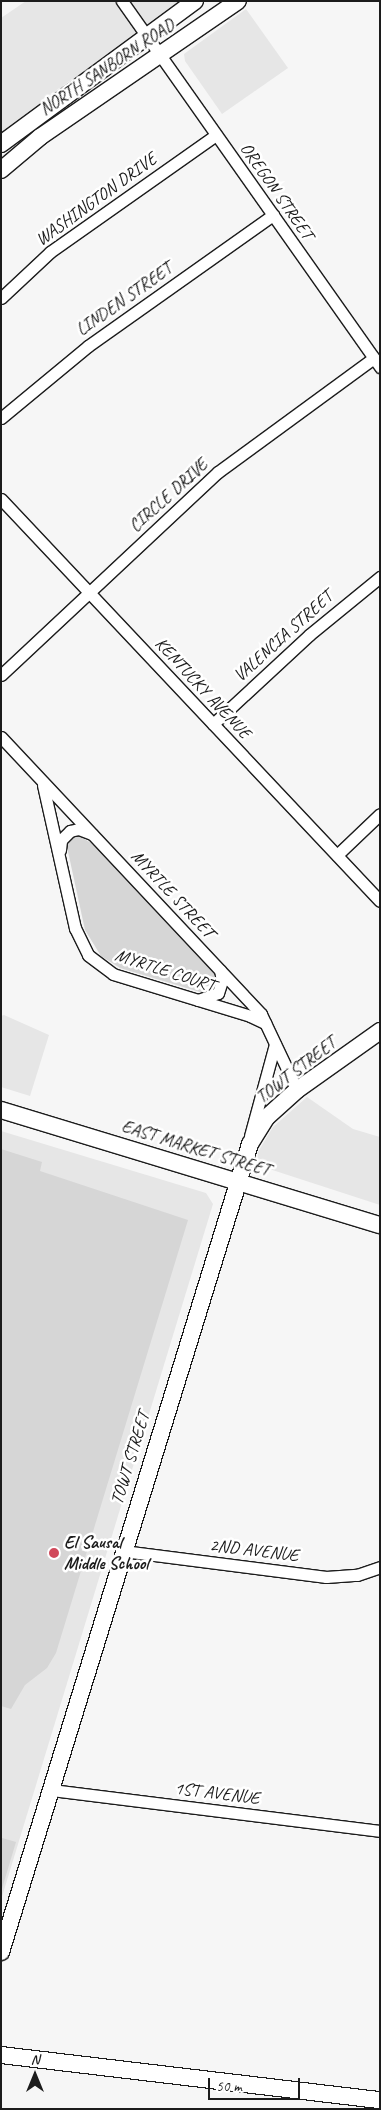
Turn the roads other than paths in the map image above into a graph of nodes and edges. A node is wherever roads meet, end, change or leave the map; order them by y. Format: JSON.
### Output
{"nodes":[{"id":1,"x":122,"y":1,"type":"edge"},
{"id":2,"x":195,"y":1,"type":"edge"},
{"id":3,"x":238,"y":1,"type":"edge"},
{"id":4,"x":148,"y":35,"type":"junction"},
{"id":5,"x":161,"y":54,"type":"junction"},
{"id":6,"x":216,"y":135,"type":"junction"},
{"id":7,"x":1,"y":144,"type":"edge"},
{"id":8,"x":1,"y":170,"type":"edge"},
{"id":9,"x":273,"y":216,"type":"junction"},
{"id":10,"x":1,"y":298,"type":"edge"},
{"id":11,"x":377,"y":362,"type":"edge"},
{"id":12,"x":1,"y":418,"type":"edge"},
{"id":13,"x":1,"y":498,"type":"edge"},
{"id":14,"x":380,"y":577,"type":"edge"},
{"id":15,"x":89,"y":592,"type":"junction"},
{"id":16,"x":1,"y":675,"type":"edge"},
{"id":17,"x":213,"y":724,"type":"junction"},
{"id":18,"x":1,"y":737,"type":"edge"},
{"id":19,"x":38,"y":777,"type":"junction"},
{"id":20,"x":380,"y":814,"type":"edge"},
{"id":21,"x":95,"y":837,"type":"junction"},
{"id":22,"x":60,"y":852,"type":"junction"},
{"id":23,"x":337,"y":856,"type":"junction"},
{"id":24,"x":380,"y":901,"type":"edge"},
{"id":25,"x":219,"y":969,"type":"junction"},
{"id":26,"x":196,"y":1000,"type":"junction"},
{"id":27,"x":268,"y":1026,"type":"junction"},
{"id":28,"x":380,"y":1031,"type":"edge"},
{"id":29,"x":275,"y":1044,"type":"junction"},
{"id":30,"x":297,"y":1090,"type":"junction"},
{"id":31,"x":1,"y":1110,"type":"edge"},
{"id":32,"x":245,"y":1156,"type":"junction"},
{"id":33,"x":237,"y":1181,"type":"junction"},
{"id":34,"x":380,"y":1225,"type":"edge"},
{"id":35,"x":123,"y":1551,"type":"junction"},
{"id":36,"x":380,"y":1567,"type":"edge"},
{"id":37,"x":51,"y":1790,"type":"junction"},
{"id":38,"x":380,"y":1831,"type":"edge"},
{"id":39,"x":1,"y":1952,"type":"edge"},
{"id":40,"x":1,"y":2056,"type":"edge"},
{"id":41,"x":378,"y":2102,"type":"edge"}],
"edges":[{"from":1,"to":4,"type":"street","name":"OREGON STREET"},
{"from":2,"to":4,"type":"main road","name":"NORTH SANBORN ROAD"},
{"from":3,"to":5,"type":"main road","name":"NORTH SANBORN ROAD"},
{"from":4,"to":5,"type":"street","name":"OREGON STREET"},
{"from":4,"to":7,"type":"main road","name":"NORTH SANBORN ROAD"},
{"from":5,"to":6,"type":"street","name":"OREGON STREET"},
{"from":5,"to":8,"type":"main road","name":"NORTH SANBORN ROAD"},
{"from":6,"to":9,"type":"street","name":"OREGON STREET"},
{"from":6,"to":10,"type":"street","name":"WASHINGTON DRIVE"},
{"from":9,"to":11,"type":"street","name":"OREGON STREET"},
{"from":9,"to":12,"type":"street","name":"LINDEN STREET"},
{"from":11,"to":15,"type":"street","name":"CIRCLE DRIVE"},
{"from":13,"to":15,"type":"street","name":"KENTUCKY AVENUE"},
{"from":14,"to":17,"type":"street","name":"VALENCIA STREET"},
{"from":15,"to":16,"type":"street","name":"CIRCLE DRIVE"},
{"from":15,"to":17,"type":"street","name":"KENTUCKY AVENUE"},
{"from":17,"to":23,"type":"street","name":"KENTUCKY AVENUE"},
{"from":18,"to":19,"type":"street","name":"MYRTLE STREET"},
{"from":19,"to":21,"type":"street","name":"MYRTLE STREET"},
{"from":19,"to":22,"type":"street","name":"MYRTLE COURT"},
{"from":20,"to":23,"type":"street"},
{"from":21,"to":22,"type":"street"},
{"from":21,"to":25,"type":"street","name":"MYRTLE STREET"},
{"from":22,"to":26,"type":"street","name":"MYRTLE COURT"},
{"from":23,"to":24,"type":"street","name":"KENTUCKY AVENUE"},
{"from":25,"to":26,"type":"street"},
{"from":25,"to":27,"type":"street","name":"MYRTLE STREET"},
{"from":26,"to":27,"type":"street","name":"MYRTLE COURT"},
{"from":27,"to":29,"type":"street","name":"MYRTLE STREET"},
{"from":28,"to":30,"type":"main road","name":"TOWT STREET"},
{"from":29,"to":30,"type":"street","name":"MYRTLE STREET"},
{"from":29,"to":32,"type":"street"},
{"from":30,"to":32,"type":"main road","name":"TOWT STREET"},
{"from":31,"to":33,"type":"main road","name":"EAST MARKET STREET"},
{"from":32,"to":33,"type":"main road","name":"TOWT STREET"},
{"from":33,"to":34,"type":"main road","name":"EAST MARKET STREET"},
{"from":33,"to":35,"type":"main road","name":"TOWT STREET"},
{"from":35,"to":36,"type":"street","name":"2ND AVENUE"},
{"from":35,"to":37,"type":"main road","name":"TOWT STREET"},
{"from":37,"to":38,"type":"street","name":"1ST AVENUE"},
{"from":37,"to":39,"type":"main road","name":"TOWT STREET"},
{"from":40,"to":41,"type":"main road"}]}
